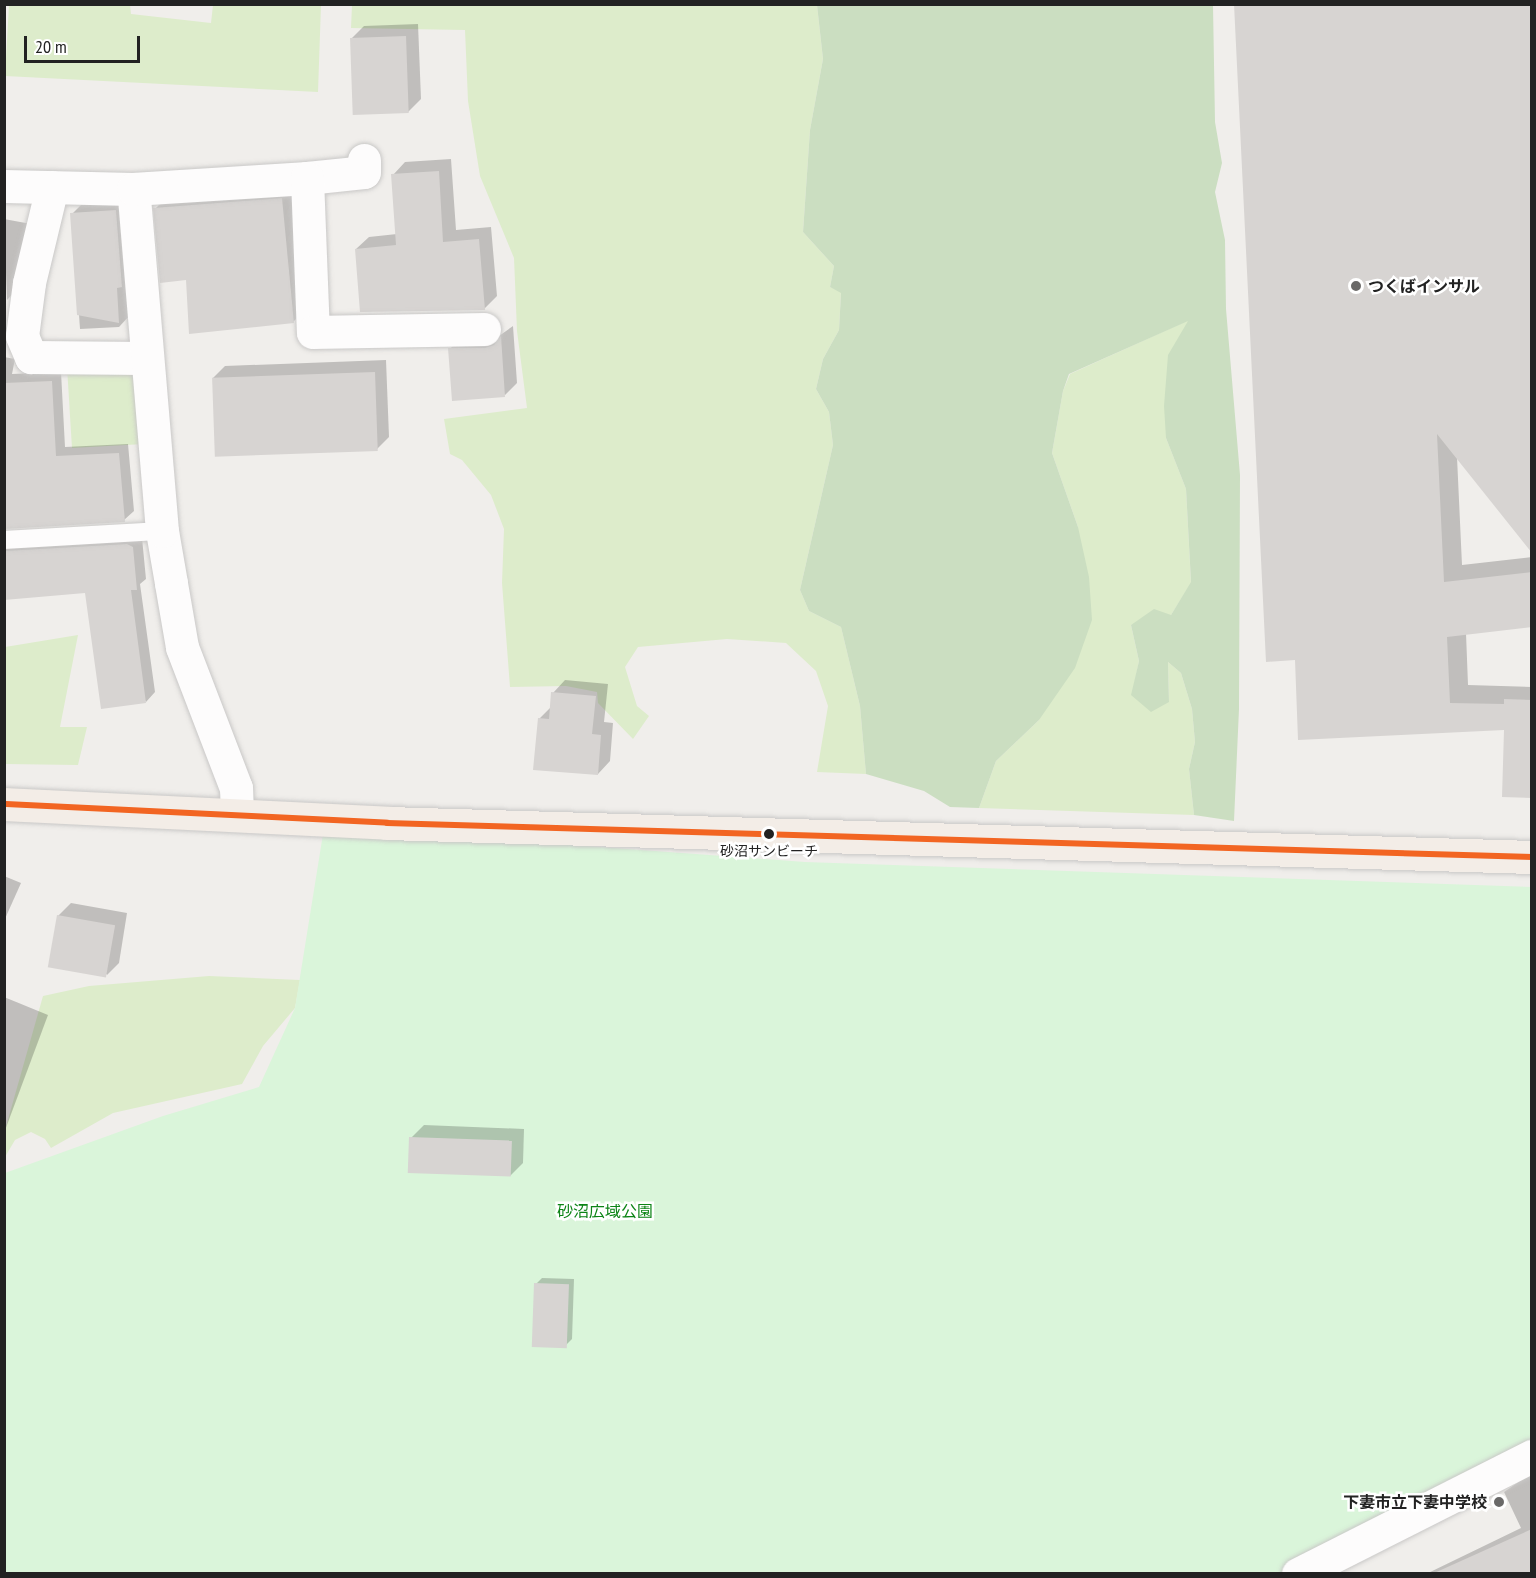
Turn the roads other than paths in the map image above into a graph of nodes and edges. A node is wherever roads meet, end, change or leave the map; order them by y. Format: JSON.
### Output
{"nodes":[{"id":1,"x":364,"y":160,"type":"dead end"},
{"id":2,"x":307,"y":178,"type":"junction"},
{"id":3,"x":4,"y":186,"type":"edge"},
{"id":4,"x":51,"y":187,"type":"junction"},
{"id":5,"x":133,"y":189,"type":"junction"},
{"id":6,"x":484,"y":329,"type":"dead end"},
{"id":7,"x":146,"y":358,"type":"junction"},
{"id":8,"x":162,"y":531,"type":"junction"},
{"id":9,"x":4,"y":540,"type":"edge"},
{"id":10,"x":4,"y":804,"type":"edge"},
{"id":11,"x":237,"y":815,"type":"junction"},
{"id":12,"x":1532,"y":857,"type":"edge"},
{"id":13,"x":1532,"y":1456,"type":"edge"},
{"id":14,"x":1298,"y":1574,"type":"edge"}],
"edges":[{"from":1,"to":2,"type":"street"},
{"from":2,"to":5,"type":"street"},
{"from":2,"to":6,"type":"street"},
{"from":3,"to":4,"type":"street"},
{"from":4,"to":5,"type":"street"},
{"from":4,"to":7,"type":"street"},
{"from":5,"to":7,"type":"street"},
{"from":7,"to":8,"type":"street"},
{"from":8,"to":9,"type":"lane"},
{"from":8,"to":11,"type":"street"},
{"from":10,"to":11,"type":"main road"},
{"from":11,"to":12,"type":"main road"},
{"from":13,"to":14,"type":"street"}]}
